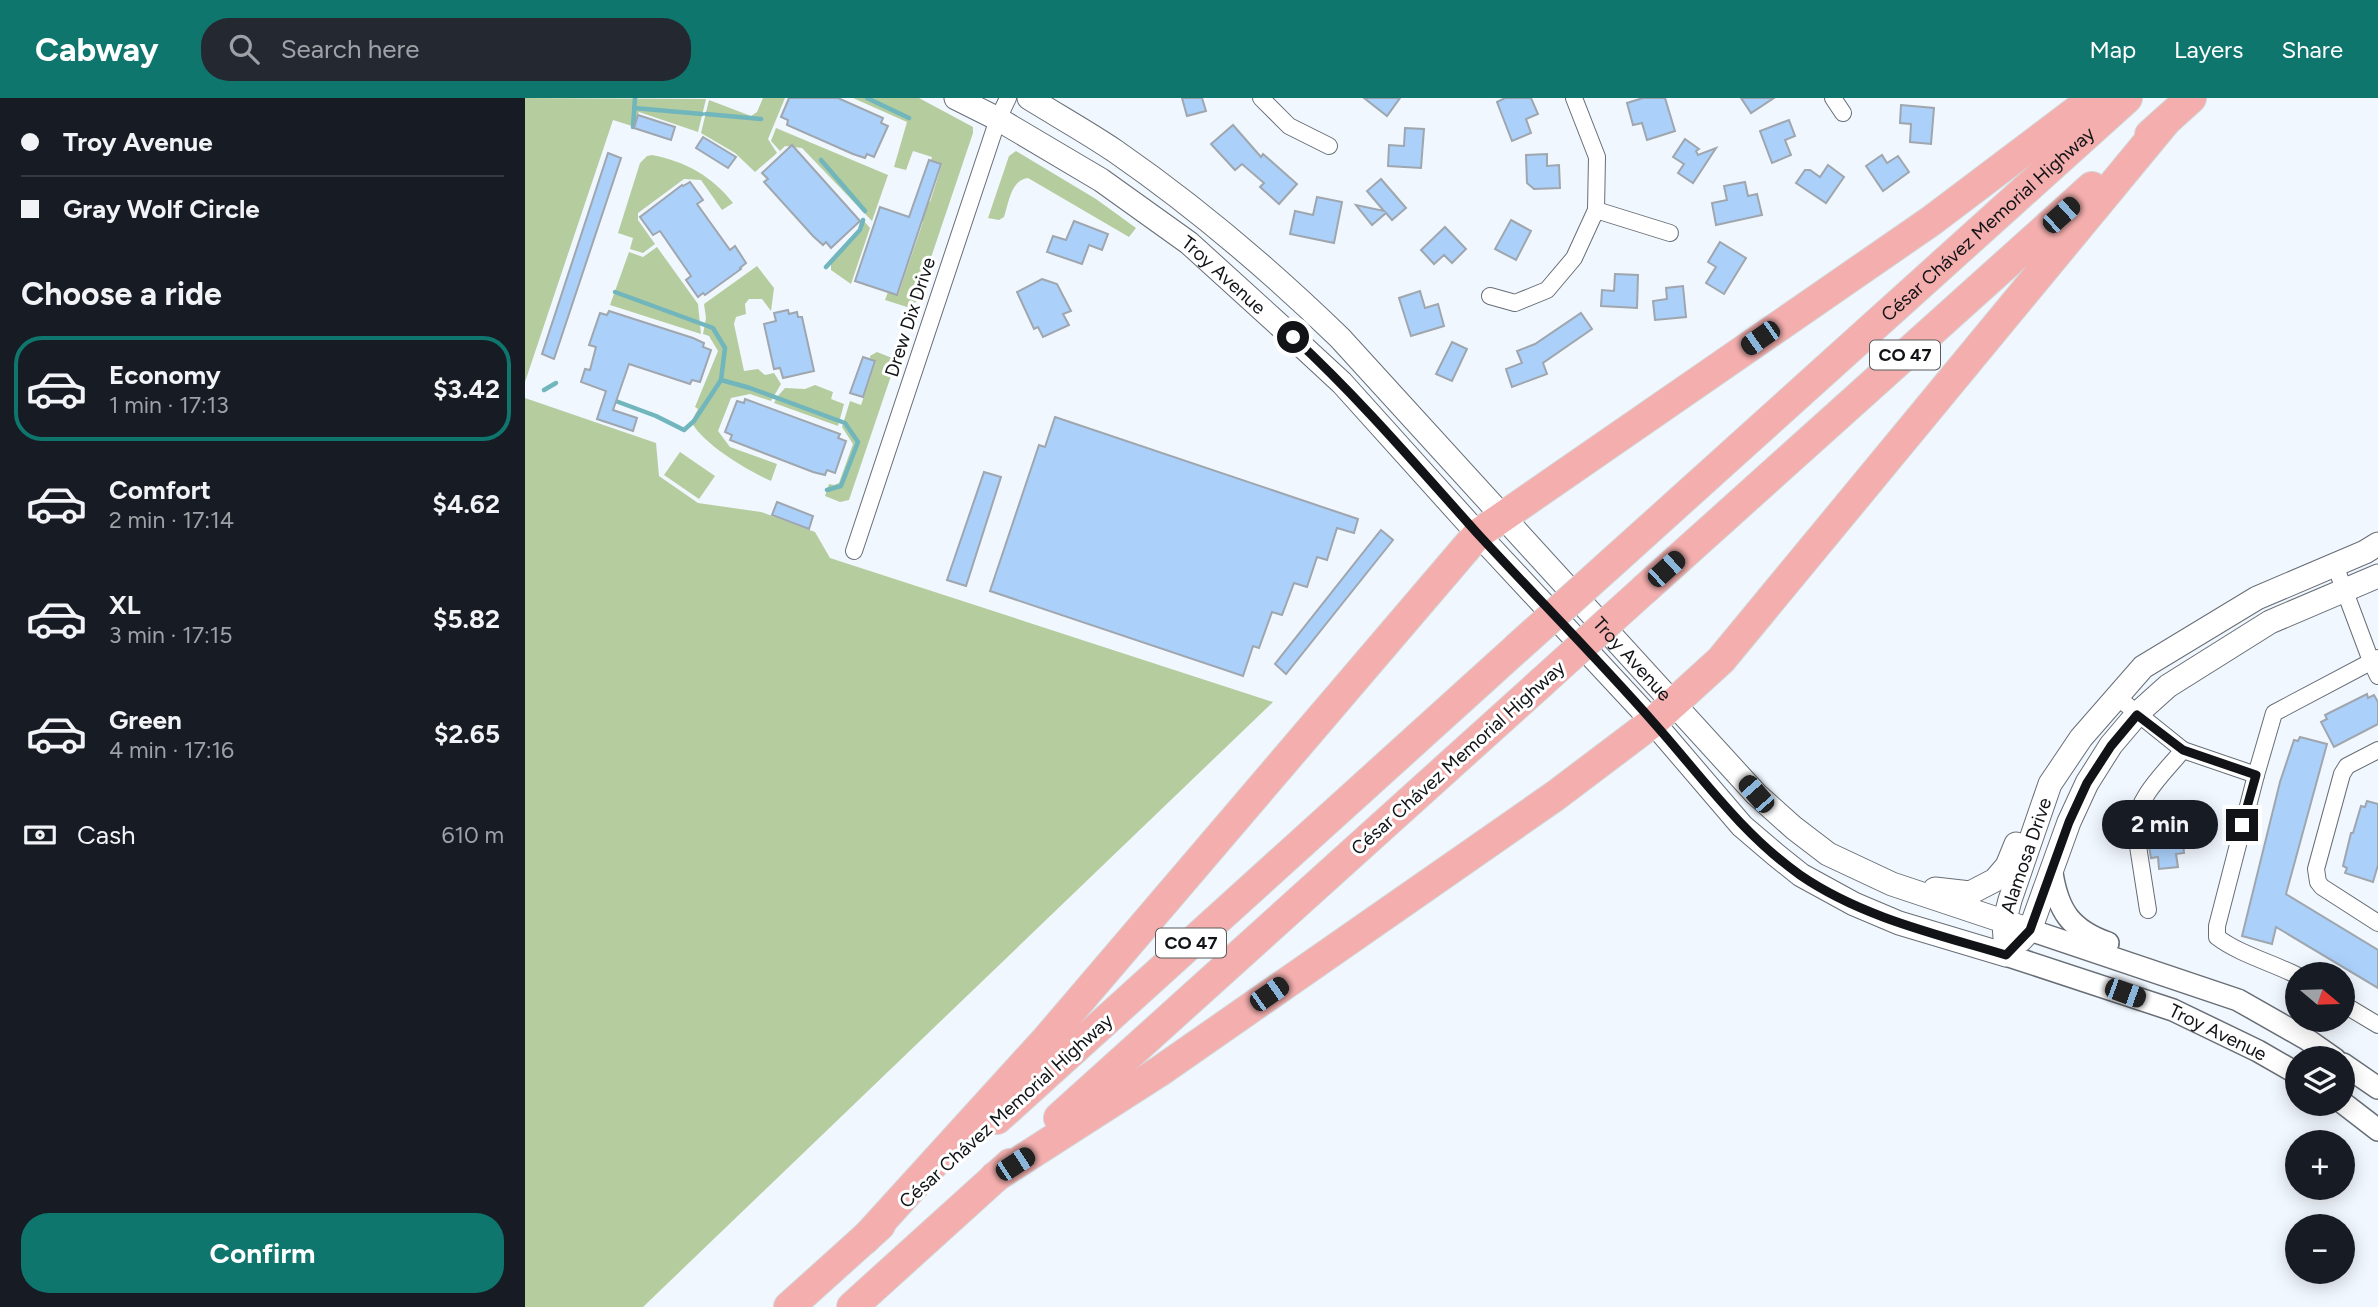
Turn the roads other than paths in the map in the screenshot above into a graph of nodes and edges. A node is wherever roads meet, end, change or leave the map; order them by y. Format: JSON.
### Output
{"nodes":[{"id":1,"x":956,"y":98,"type":"edge"},
{"id":2,"x":1029,"y":98,"type":"edge"},
{"id":3,"x":1261,"y":98,"type":"edge"},
{"id":4,"x":1574,"y":98,"type":"edge"},
{"id":5,"x":1833,"y":98,"type":"edge"},
{"id":6,"x":2094,"y":98,"type":"edge"},
{"id":7,"x":2127,"y":98,"type":"edge"},
{"id":8,"x":2191,"y":98,"type":"edge"},
{"id":9,"x":1003,"y":108,"type":"edge"},
{"id":10,"x":1843,"y":113,"type":"dead end"},
{"id":11,"x":2165,"y":122,"type":"junction"},
{"id":12,"x":1329,"y":146,"type":"dead end"},
{"id":13,"x":1596,"y":210,"type":"junction"},
{"id":14,"x":1670,"y":233,"type":"dead end"},
{"id":15,"x":1490,"y":296,"type":"dead end"},
{"id":16,"x":1503,"y":516,"type":"junction"},
{"id":17,"x":1478,"y":534,"type":"junction"},
{"id":18,"x":2378,"y":544,"type":"edge"},
{"id":19,"x":854,"y":551,"type":"dead end"},
{"id":20,"x":2335,"y":565,"type":"junction"},
{"id":21,"x":2378,"y":576,"type":"edge"},
{"id":22,"x":2345,"y":590,"type":"junction"},
{"id":23,"x":2376,"y":665,"type":"edge"},
{"id":24,"x":2117,"y":697,"type":"junction"},
{"id":25,"x":1665,"y":713,"type":"junction"},
{"id":26,"x":2137,"y":715,"type":"junction"},
{"id":27,"x":2183,"y":750,"type":"junction"},
{"id":28,"x":2378,"y":750,"type":"edge"},
{"id":29,"x":2256,"y":775,"type":"junction"},
{"id":30,"x":2050,"y":784,"type":"junction"},
{"id":31,"x":2052,"y":873,"type":"junction"},
{"id":32,"x":1892,"y":884,"type":"junction"},
{"id":33,"x":2148,"y":910,"type":"dead end"},
{"id":34,"x":2004,"y":923,"type":"junction"},
{"id":35,"x":2378,"y":923,"type":"edge"},
{"id":36,"x":2030,"y":930,"type":"junction"},
{"id":37,"x":2006,"y":955,"type":"junction"},
{"id":38,"x":2285,"y":970,"type":"edge"},
{"id":39,"x":2238,"y":1000,"type":"junction"},
{"id":40,"x":2355,"y":1011,"type":"edge"},
{"id":41,"x":2378,"y":1025,"type":"edge"},
{"id":42,"x":2316,"y":1046,"type":"edge"},
{"id":43,"x":2285,"y":1067,"type":"edge"},
{"id":44,"x":2355,"y":1072,"type":"edge"},
{"id":45,"x":2378,"y":1088,"type":"edge"},
{"id":46,"x":2355,"y":1113,"type":"edge"},
{"id":47,"x":2378,"y":1130,"type":"edge"},
{"id":48,"x":995,"y":1177,"type":"junction"},
{"id":49,"x":865,"y":1239,"type":"junction"},
{"id":50,"x":789,"y":1307,"type":"edge"},
{"id":51,"x":852,"y":1307,"type":"edge"}],
"edges":[{"from":1,"to":9,"type":"main road","name":"Troy Avenue"},
{"from":2,"to":16,"type":"main road","name":"Troy Avenue"},
{"from":3,"to":12,"type":"street"},
{"from":4,"to":13,"type":"street"},
{"from":5,"to":10,"type":"street"},
{"from":6,"to":16,"type":"highway"},
{"from":7,"to":49,"type":"highway","name":"César Chávez Memorial Highway","number":"CO 47","bridge":true},
{"from":8,"to":11,"type":"highway","name":"César Chávez Memorial Highway","number":"CO 47"},
{"from":9,"to":17,"type":"main road","name":"Troy Avenue"},
{"from":9,"to":19,"type":"street","name":"Drew Dix Drive"},
{"from":11,"to":25,"type":"highway"},
{"from":11,"to":48,"type":"highway","name":"César Chávez Memorial Highway","number":"CO 47","bridge":true},
{"from":13,"to":14,"type":"street"},
{"from":13,"to":15,"type":"street"},
{"from":16,"to":17,"type":"highway"},
{"from":16,"to":25,"type":"main road","name":"Troy Avenue"},
{"from":17,"to":25,"type":"main road","name":"Troy Avenue"},
{"from":17,"to":49,"type":"highway"},
{"from":18,"to":20,"type":"main road","name":"Alamosa Drive"},
{"from":20,"to":22,"type":"street"},
{"from":20,"to":24,"type":"main road","name":"Alamosa Drive"},
{"from":21,"to":22,"type":"main road","name":"Alamosa Drive"},
{"from":22,"to":23,"type":"street"},
{"from":22,"to":26,"type":"main road","name":"Alamosa Drive"},
{"from":23,"to":29,"type":"street"},
{"from":24,"to":26,"type":"street"},
{"from":24,"to":30,"type":"main road","name":"Alamosa Drive"},
{"from":25,"to":32,"type":"main road","name":"Troy Avenue"},
{"from":25,"to":37,"type":"main road","name":"Troy Avenue"},
{"from":25,"to":48,"type":"highway"},
{"from":26,"to":27,"type":"street"},
{"from":26,"to":31,"type":"main road","name":"Alamosa Drive"},
{"from":27,"to":29,"type":"street"},
{"from":27,"to":33,"type":"street"},
{"from":28,"to":35,"type":"street"},
{"from":29,"to":38,"type":"street"},
{"from":30,"to":32,"type":"main road"},
{"from":30,"to":34,"type":"main road","name":"Alamosa Drive"},
{"from":31,"to":36,"type":"main road","name":"Alamosa Drive"},
{"from":31,"to":39,"type":"street"},
{"from":32,"to":34,"type":"main road","name":"Troy Avenue"},
{"from":34,"to":36,"type":"main road","name":"Troy Avenue"},
{"from":34,"to":37,"type":"main road","name":"Alamosa Drive"},
{"from":36,"to":37,"type":"main road","name":"Alamosa Drive"},
{"from":36,"to":39,"type":"street","name":"Troy Avenue"},
{"from":37,"to":43,"type":"street","name":"Troy Avenue"},
{"from":39,"to":42,"type":"street","name":"Troy Avenue"},
{"from":40,"to":41,"type":"street"},
{"from":44,"to":45,"type":"street"},
{"from":46,"to":47,"type":"street"},
{"from":48,"to":51,"type":"highway","name":"César Chávez Memorial Highway","number":"CO 47"},
{"from":49,"to":50,"type":"highway","name":"César Chávez Memorial Highway","number":"CO 47"}]}
